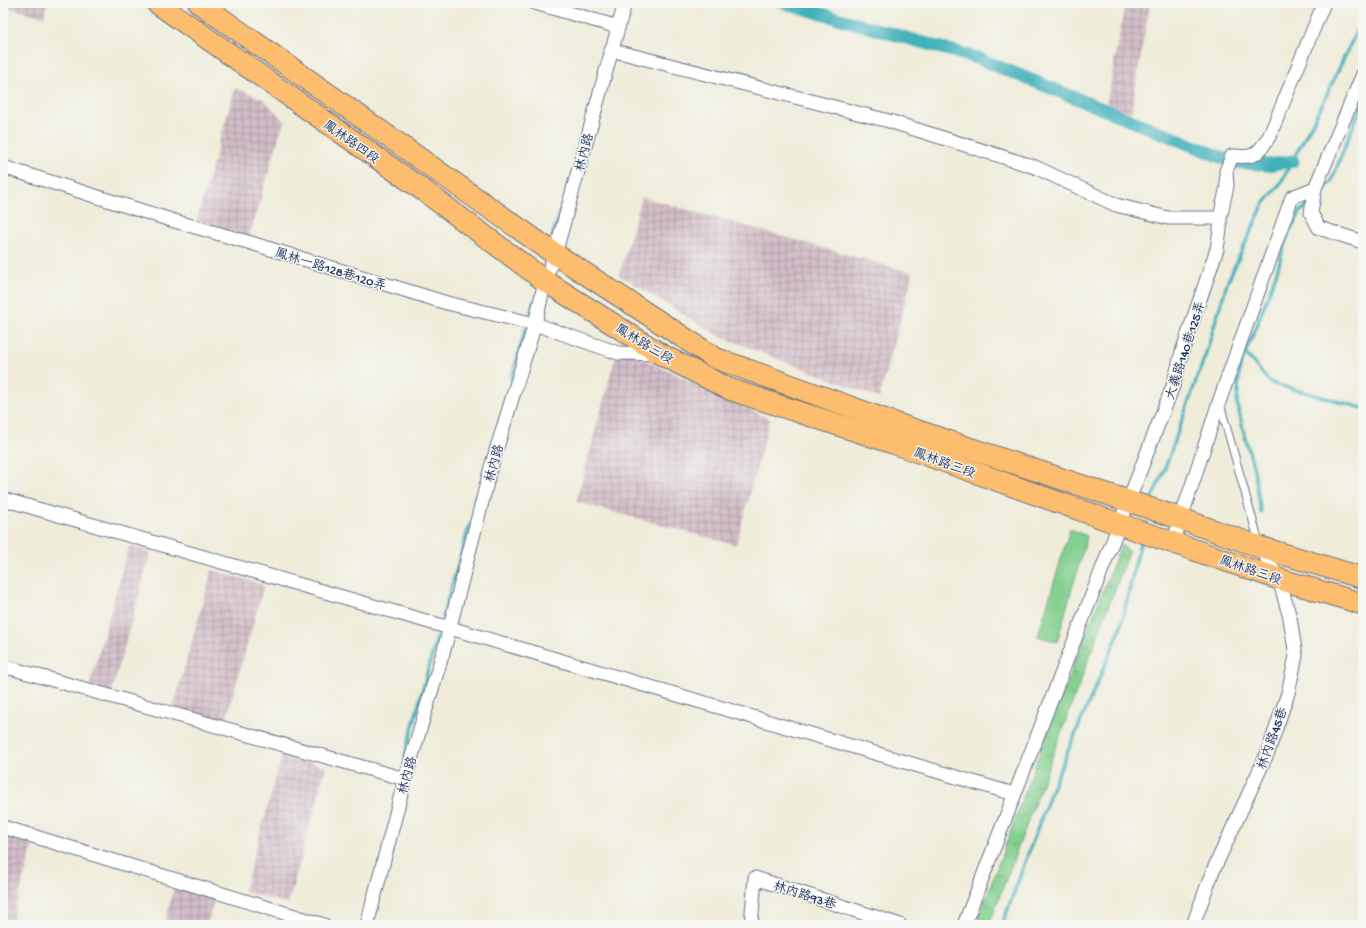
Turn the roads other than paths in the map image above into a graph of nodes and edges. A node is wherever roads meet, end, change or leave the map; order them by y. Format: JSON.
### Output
{"nodes":[{"id":1,"x":157,"y":3,"type":"edge"},
{"id":2,"x":199,"y":3,"type":"edge"},
{"id":3,"x":535,"y":3,"type":"edge"},
{"id":4,"x":625,"y":3,"type":"edge"},
{"id":5,"x":1324,"y":3,"type":"edge"},
{"id":6,"x":618,"y":27,"type":"junction"},
{"id":7,"x":611,"y":50,"type":"junction"},
{"id":8,"x":1363,"y":74,"type":"edge"},
{"id":9,"x":3,"y":167,"type":"edge"},
{"id":10,"x":1314,"y":190,"type":"junction"},
{"id":11,"x":1220,"y":218,"type":"junction"},
{"id":12,"x":1363,"y":242,"type":"edge"},
{"id":13,"x":555,"y":254,"type":"junction"},
{"id":14,"x":545,"y":281,"type":"junction"},
{"id":15,"x":535,"y":324,"type":"junction"},
{"id":16,"x":662,"y":355,"type":"junction"},
{"id":17,"x":1219,"y":402,"type":"junction"},
{"id":18,"x":3,"y":499,"type":"edge"},
{"id":19,"x":1133,"y":503,"type":"junction"},
{"id":20,"x":1177,"y":517,"type":"junction"},
{"id":21,"x":1122,"y":526,"type":"junction"},
{"id":22,"x":1168,"y":540,"type":"junction"},
{"id":23,"x":1260,"y":546,"type":"junction"},
{"id":24,"x":1363,"y":578,"type":"edge"},
{"id":25,"x":1279,"y":579,"type":"junction"},
{"id":26,"x":1363,"y":604,"type":"edge"},
{"id":27,"x":450,"y":628,"type":"junction"},
{"id":28,"x":3,"y":666,"type":"edge"},
{"id":29,"x":405,"y":779,"type":"junction"},
{"id":30,"x":1014,"y":794,"type":"junction"},
{"id":31,"x":3,"y":827,"type":"edge"},
{"id":32,"x":324,"y":925,"type":"edge"},
{"id":33,"x":366,"y":925,"type":"edge"},
{"id":34,"x":751,"y":925,"type":"edge"},
{"id":35,"x":900,"y":925,"type":"edge"},
{"id":36,"x":964,"y":925,"type":"edge"},
{"id":37,"x":1193,"y":925,"type":"edge"}],
"edges":[{"from":1,"to":14,"type":"main road","name":"鳳林路四段"},
{"from":2,"to":13,"type":"main road","name":"鳳林路四段"},
{"from":3,"to":6,"type":"street"},
{"from":4,"to":6,"type":"street","name":"林內路"},
{"from":5,"to":11,"type":"street","name":"大義路140巷125弄"},
{"from":6,"to":7,"type":"street","name":"林內路"},
{"from":7,"to":11,"type":"street"},
{"from":7,"to":13,"type":"street","name":"林內路"},
{"from":8,"to":10,"type":"street"},
{"from":9,"to":15,"type":"street","name":"鳳林一路128巷120弄"},
{"from":10,"to":12,"type":"street"},
{"from":10,"to":17,"type":"street"},
{"from":11,"to":19,"type":"street","name":"大義路140巷125弄"},
{"from":13,"to":14,"type":"street","name":"林內路"},
{"from":13,"to":19,"type":"main road","name":"鳳林路三段"},
{"from":14,"to":15,"type":"street","name":"林內路"},
{"from":14,"to":16,"type":"main road","name":"鳳林路三段"},
{"from":15,"to":16,"type":"street","name":"鳳林一路128巷120弄"},
{"from":15,"to":27,"type":"street","name":"林內路"},
{"from":16,"to":21,"type":"main road","name":"鳳林路三段"},
{"from":17,"to":20,"type":"street"},
{"from":17,"to":23,"type":"lane"},
{"from":18,"to":27,"type":"street"},
{"from":19,"to":20,"type":"main road","name":"鳳林路三段"},
{"from":19,"to":21,"type":"street","name":"大義路140巷125弄"},
{"from":20,"to":22,"type":"street"},
{"from":20,"to":23,"type":"main road","name":"鳳林路三段"},
{"from":21,"to":22,"type":"main road","name":"鳳林路三段"},
{"from":21,"to":30,"type":"street","name":"大義路140巷125弄"},
{"from":22,"to":25,"type":"main road","name":"鳳林路三段"},
{"from":23,"to":24,"type":"main road","name":"鳳林路三段"},
{"from":23,"to":25,"type":"street","name":"林內路45巷"},
{"from":25,"to":26,"type":"main road","name":"鳳林路三段"},
{"from":25,"to":37,"type":"street","name":"林內路45巷"},
{"from":27,"to":29,"type":"street","name":"林內路"},
{"from":27,"to":30,"type":"street"},
{"from":28,"to":29,"type":"street"},
{"from":29,"to":33,"type":"street","name":"林內路"},
{"from":30,"to":36,"type":"street"},
{"from":31,"to":32,"type":"street"},
{"from":34,"to":35,"type":"street","name":"林內路93巷"}]}
